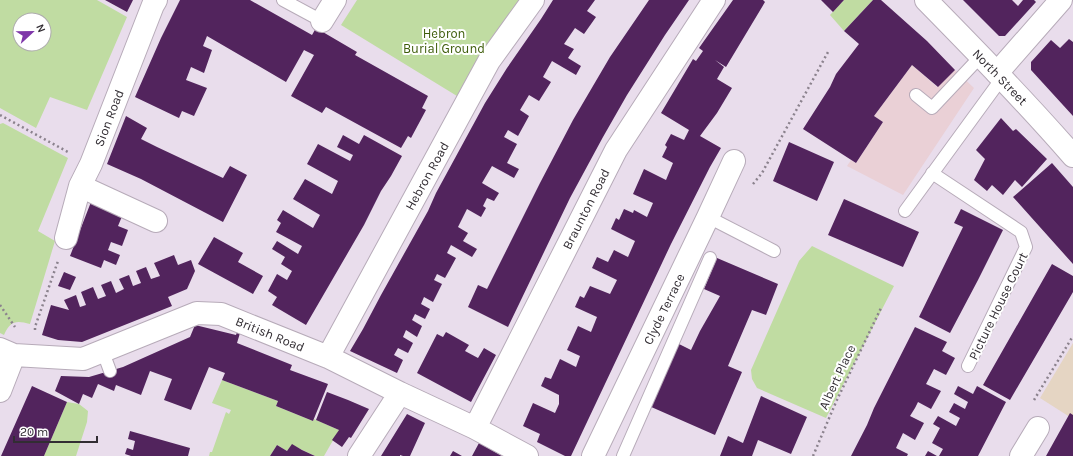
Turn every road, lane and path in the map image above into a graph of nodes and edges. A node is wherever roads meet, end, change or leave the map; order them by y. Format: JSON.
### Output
{"nodes":[{"id":1,"x":156,"y":0,"type":"edge"},
{"id":2,"x":284,"y":0,"type":"edge"},
{"id":3,"x":335,"y":0,"type":"edge"},
{"id":4,"x":533,"y":0,"type":"edge"},
{"id":5,"x":714,"y":0,"type":"edge"},
{"id":6,"x":926,"y":0,"type":"edge"},
{"id":7,"x":1061,"y":0,"type":"edge"},
{"id":8,"x":322,"y":21,"type":"joint"},
{"id":9,"x":828,"y":52,"type":"dead end"},
{"id":10,"x":981,"y":56,"type":"junction"},
{"id":11,"x":1000,"y":75,"type":"junction"},
{"id":12,"x":916,"y":95,"type":"dead end"},
{"id":13,"x":0,"y":115,"type":"edge"},
{"id":14,"x":4,"y":117,"type":"junction"},
{"id":15,"x":0,"y":119,"type":"edge"},
{"id":16,"x":1073,"y":156,"type":"edge"},
{"id":17,"x":734,"y":161,"type":"dead end"},
{"id":18,"x":91,"y":164,"type":"junction"},
{"id":19,"x":932,"y":173,"type":"junction"},
{"id":20,"x":80,"y":186,"type":"junction"},
{"id":21,"x":750,"y":189,"type":"dead end"},
{"id":22,"x":905,"y":211,"type":"dead end"},
{"id":23,"x":708,"y":217,"type":"junction"},
{"id":24,"x":156,"y":222,"type":"dead end"},
{"id":25,"x":66,"y":238,"type":"joint"},
{"id":26,"x":774,"y":251,"type":"dead end"},
{"id":27,"x":710,"y":258,"type":"dead end"},
{"id":28,"x":882,"y":308,"type":"dead end"},
{"id":29,"x":1073,"y":336,"type":"edge"},
{"id":30,"x":16,"y":353,"type":"edge"},
{"id":31,"x":328,"y":357,"type":"junction"},
{"id":32,"x":968,"y":366,"type":"dead end"},
{"id":33,"x":0,"y":391,"type":"edge"},
{"id":34,"x":400,"y":394,"type":"junction"},
{"id":35,"x":1034,"y":400,"type":"dead end"},
{"id":36,"x":475,"y":428,"type":"junction"},
{"id":37,"x":1038,"y":428,"type":"dead end"},
{"id":38,"x":359,"y":456,"type":"edge"},
{"id":39,"x":527,"y":456,"type":"edge"},
{"id":40,"x":592,"y":456,"type":"edge"},
{"id":41,"x":623,"y":456,"type":"edge"},
{"id":42,"x":813,"y":456,"type":"edge"},
{"id":43,"x":1021,"y":456,"type":"edge"}],
"edges":[{"from":1,"to":18,"type":"street","name":"Sion Road"},
{"from":2,"to":8,"type":"lane"},
{"from":3,"to":8,"type":"street"},
{"from":4,"to":31,"type":"street","name":"Hebron Road"},
{"from":5,"to":36,"type":"street","name":"Braunton Road"},
{"from":6,"to":10,"type":"street","name":"North Street"},
{"from":7,"to":11,"type":"street"},
{"from":9,"to":21,"type":"path"},
{"from":10,"to":11,"type":"street","name":"North Street"},
{"from":10,"to":12,"type":"lane"},
{"from":11,"to":16,"type":"street","name":"North Street"},
{"from":11,"to":19,"type":"lane"},
{"from":13,"to":14,"type":"path"},
{"from":14,"to":15,"type":"path"},
{"from":14,"to":18,"type":"path"},
{"from":17,"to":23,"type":"street","name":"Clyde Terrace"},
{"from":18,"to":20,"type":"street","name":"Sion Road"},
{"from":19,"to":22,"type":"lane"},
{"from":19,"to":32,"type":"lane","name":"Picture House Court"},
{"from":20,"to":24,"type":"street"},
{"from":20,"to":25,"type":"street","name":"Sion Road"},
{"from":23,"to":26,"type":"lane"},
{"from":23,"to":40,"type":"street","name":"Clyde Terrace"},
{"from":25,"to":30,"type":"path"},
{"from":27,"to":41,"type":"lane"},
{"from":28,"to":42,"type":"path","name":"Albert Place"},
{"from":29,"to":35,"type":"path"},
{"from":30,"to":31,"type":"street","name":"British Road"},
{"from":30,"to":33,"type":"street"},
{"from":31,"to":34,"type":"street","name":"British Road"},
{"from":34,"to":36,"type":"street","name":"British Road"},
{"from":34,"to":38,"type":"street"},
{"from":36,"to":39,"type":"street","name":"British Road"},
{"from":37,"to":43,"type":"street"}]}
